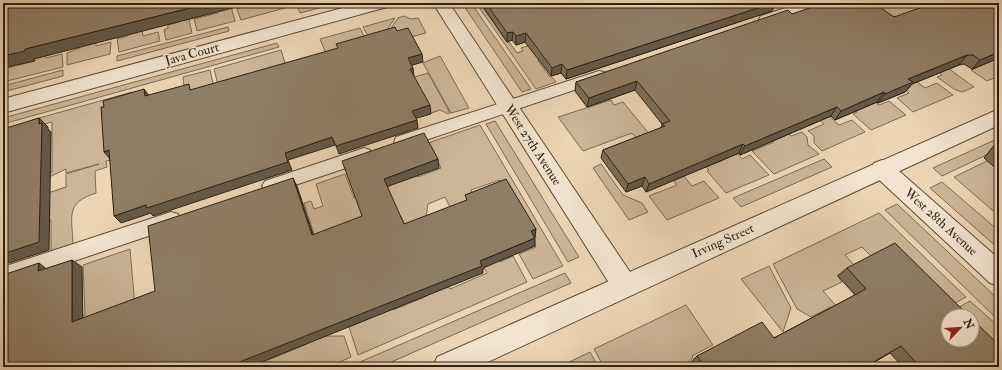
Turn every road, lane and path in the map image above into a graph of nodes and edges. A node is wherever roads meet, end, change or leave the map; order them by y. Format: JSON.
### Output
{"nodes":[{"id":1,"x":381,"y":3,"type":"edge"},
{"id":2,"x":441,"y":3,"type":"edge"},
{"id":3,"x":814,"y":3,"type":"edge"},
{"id":4,"x":754,"y":23,"type":"edge"},
{"id":5,"x":613,"y":71,"type":"edge"},
{"id":6,"x":3,"y":106,"type":"edge"},
{"id":7,"x":508,"y":106,"type":"junction"},
{"id":8,"x":999,"y":116,"type":"edge"},
{"id":9,"x":882,"y":169,"type":"junction"},
{"id":10,"x":259,"y":190,"type":"edge"},
{"id":11,"x":184,"y":216,"type":"edge"},
{"id":12,"x":999,"y":275,"type":"edge"},
{"id":13,"x":3,"y":276,"type":"edge"},
{"id":14,"x":625,"y":286,"type":"junction"},
{"id":15,"x":447,"y":367,"type":"edge"}],
"edges":[{"from":1,"to":6,"type":"street","name":"Java Court"},
{"from":2,"to":7,"type":"street","name":"West 27th Avenue"},
{"from":3,"to":4,"type":"lane"},
{"from":5,"to":7,"type":"lane"},
{"from":7,"to":10,"type":"lane"},
{"from":7,"to":14,"type":"street","name":"West 27th Avenue"},
{"from":8,"to":9,"type":"street","name":"Irving Street"},
{"from":9,"to":12,"type":"street","name":"West 28th Avenue"},
{"from":9,"to":14,"type":"street","name":"Irving Street"},
{"from":11,"to":13,"type":"lane"},
{"from":14,"to":15,"type":"street","name":"Irving Street"}]}
